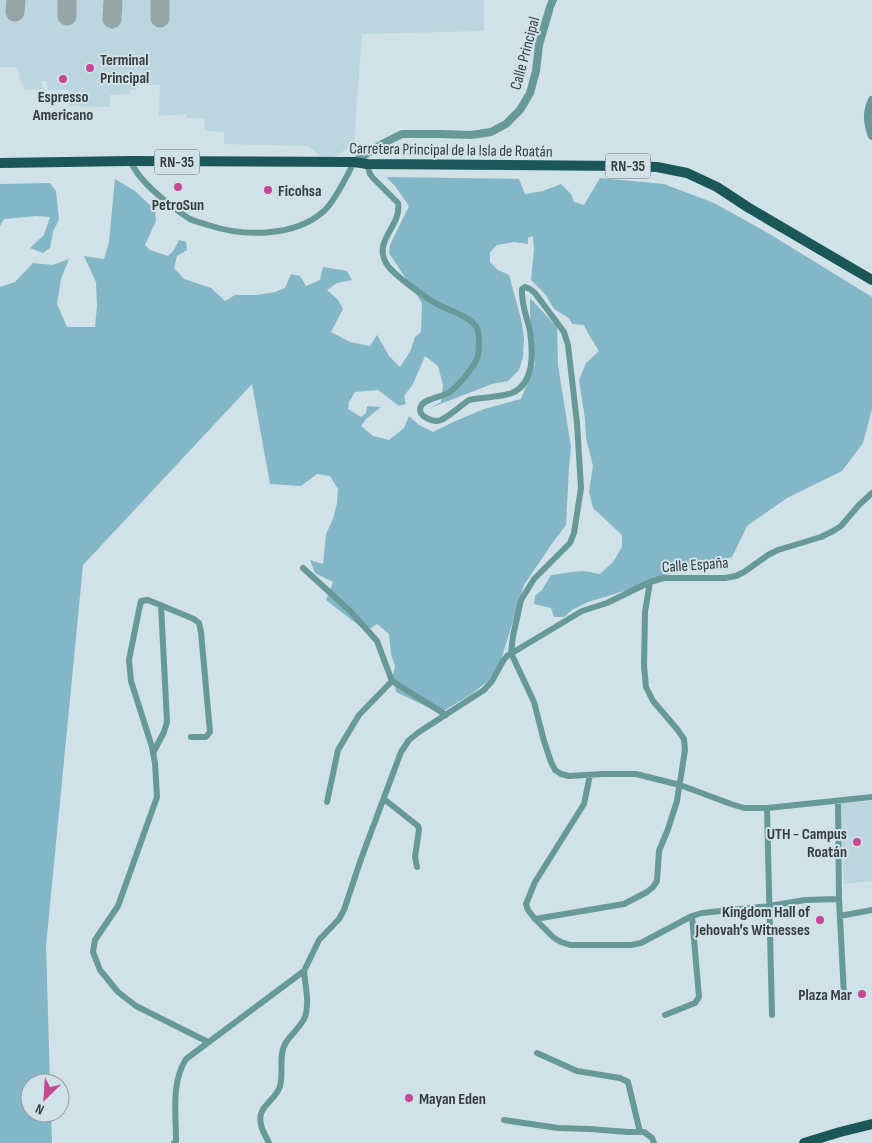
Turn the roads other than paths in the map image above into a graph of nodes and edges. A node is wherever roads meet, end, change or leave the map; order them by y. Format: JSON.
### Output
{"nodes":[{"id":1,"x":553,"y":0,"type":"edge"},
{"id":2,"x":872,"y":100,"type":"edge"},
{"id":3,"x":872,"y":136,"type":"edge"},
{"id":4,"x":130,"y":162,"type":"junction"},
{"id":5,"x":354,"y":162,"type":"junction"},
{"id":6,"x":0,"y":163,"type":"edge"},
{"id":7,"x":367,"y":164,"type":"junction"},
{"id":8,"x":872,"y":280,"type":"edge"},
{"id":9,"x":872,"y":493,"type":"edge"},
{"id":10,"x":303,"y":568,"type":"dead end"},
{"id":11,"x":650,"y":582,"type":"junction"},
{"id":12,"x":161,"y":605,"type":"junction"},
{"id":13,"x":511,"y":653,"type":"junction"},
{"id":14,"x":392,"y":682,"type":"junction"},
{"id":15,"x":446,"y":714,"type":"junction"},
{"id":16,"x":191,"y":737,"type":"dead end"},
{"id":17,"x":153,"y":753,"type":"junction"},
{"id":18,"x":590,"y":775,"type":"junction"},
{"id":19,"x":680,"y":785,"type":"junction"},
{"id":20,"x":872,"y":797,"type":"edge"},
{"id":21,"x":384,"y":799,"type":"junction"},
{"id":22,"x":838,"y":801,"type":"junction"},
{"id":23,"x":327,"y":802,"type":"dead end"},
{"id":24,"x":767,"y":808,"type":"junction"},
{"id":25,"x":416,"y":868,"type":"dead end"},
{"id":26,"x":839,"y":899,"type":"junction"},
{"id":27,"x":769,"y":906,"type":"junction"},
{"id":28,"x":872,"y":910,"type":"edge"},
{"id":29,"x":692,"y":916,"type":"junction"},
{"id":30,"x":840,"y":916,"type":"junction"},
{"id":31,"x":535,"y":919,"type":"junction"},
{"id":32,"x":304,"y":971,"type":"junction"},
{"id":33,"x":844,"y":995,"type":"dead end"},
{"id":34,"x":665,"y":1015,"type":"dead end"},
{"id":35,"x":772,"y":1015,"type":"dead end"},
{"id":36,"x":208,"y":1042,"type":"junction"},
{"id":37,"x":537,"y":1053,"type":"dead end"},
{"id":38,"x":504,"y":1120,"type":"dead end"},
{"id":39,"x":872,"y":1124,"type":"edge"},
{"id":40,"x":640,"y":1132,"type":"junction"},
{"id":41,"x":174,"y":1143,"type":"edge"},
{"id":42,"x":269,"y":1143,"type":"edge"},
{"id":43,"x":654,"y":1143,"type":"edge"},
{"id":44,"x":804,"y":1143,"type":"edge"}],
"edges":[{"from":1,"to":5,"type":"street","name":"Calle Principal"},
{"from":2,"to":3,"type":"street"},
{"from":4,"to":5,"type":"main road","name":"Carretera Principal de la Isla de Roatán","number":"RN-35"},
{"from":4,"to":5,"type":"street"},
{"from":4,"to":6,"type":"main road","name":"Carretera Principal de la Isla de Roatán","number":"RN-35"},
{"from":5,"to":7,"type":"main road","name":"Carretera Principal de la Isla de Roatán","number":"RN-35"},
{"from":7,"to":8,"type":"main road","name":"Carretera Principal de la Isla de Roatán","number":"RN-35"},
{"from":7,"to":13,"type":"street"},
{"from":9,"to":11,"type":"street","name":"Calle España"},
{"from":10,"to":14,"type":"street"},
{"from":11,"to":13,"type":"street","name":"Calle España"},
{"from":11,"to":19,"type":"street"},
{"from":12,"to":16,"type":"street"},
{"from":12,"to":17,"type":"street"},
{"from":12,"to":17,"type":"street"},
{"from":13,"to":15,"type":"street"},
{"from":13,"to":18,"type":"street"},
{"from":14,"to":15,"type":"street"},
{"from":14,"to":23,"type":"street"},
{"from":15,"to":21,"type":"street"},
{"from":17,"to":36,"type":"street"},
{"from":18,"to":19,"type":"street"},
{"from":18,"to":31,"type":"street"},
{"from":19,"to":24,"type":"street"},
{"from":19,"to":31,"type":"street"},
{"from":20,"to":22,"type":"street"},
{"from":21,"to":25,"type":"street"},
{"from":21,"to":32,"type":"street"},
{"from":22,"to":24,"type":"street"},
{"from":22,"to":26,"type":"street"},
{"from":24,"to":27,"type":"street"},
{"from":26,"to":27,"type":"street"},
{"from":26,"to":30,"type":"street"},
{"from":27,"to":29,"type":"street"},
{"from":27,"to":35,"type":"street"},
{"from":28,"to":30,"type":"street"},
{"from":29,"to":31,"type":"street"},
{"from":29,"to":34,"type":"street"},
{"from":30,"to":33,"type":"street"},
{"from":32,"to":36,"type":"street"},
{"from":32,"to":42,"type":"street"},
{"from":36,"to":41,"type":"street"},
{"from":37,"to":40,"type":"street"},
{"from":38,"to":40,"type":"street"},
{"from":39,"to":44,"type":"main road"},
{"from":40,"to":43,"type":"street"}]}
